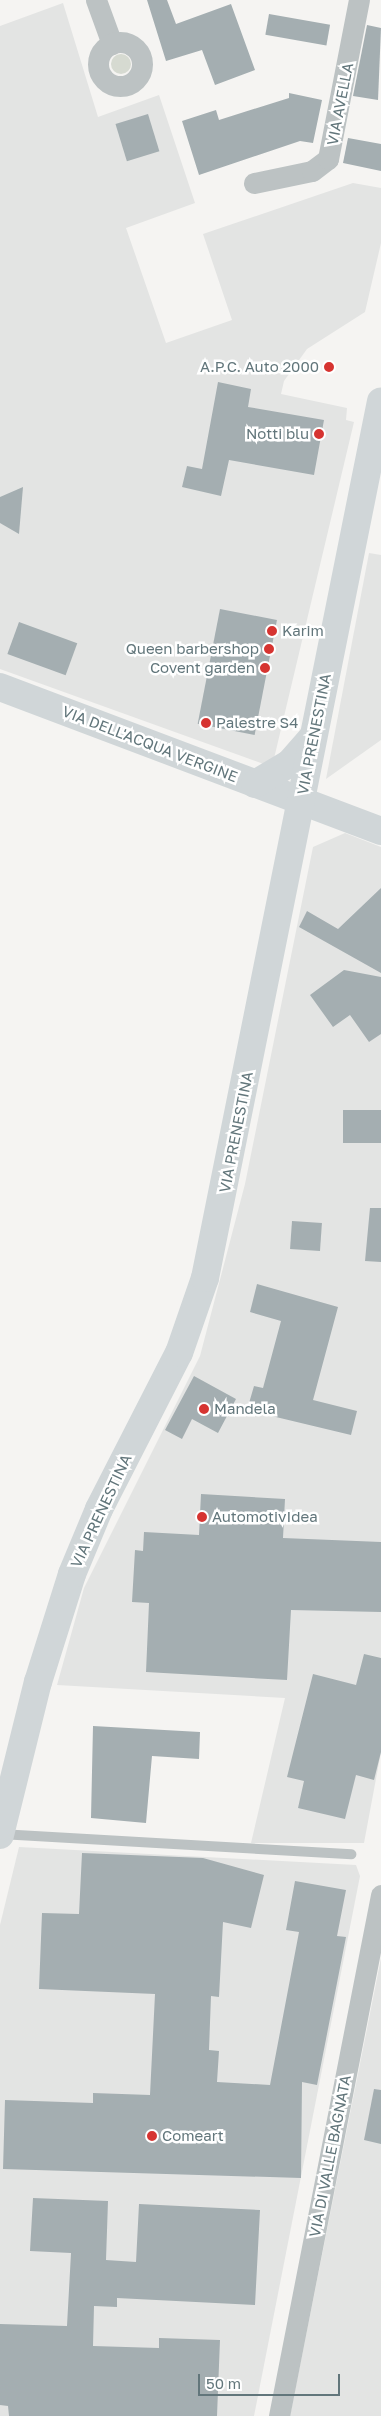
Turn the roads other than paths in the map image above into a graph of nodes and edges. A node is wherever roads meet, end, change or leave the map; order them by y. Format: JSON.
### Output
{"nodes":[{"id":1,"x":96,"y":0,"type":"edge"},
{"id":2,"x":359,"y":0,"type":"edge"},
{"id":3,"x":112,"y":44,"type":"dead end"},
{"id":4,"x":254,"y":183,"type":"dead end"},
{"id":5,"x":380,"y":411,"type":"edge"},
{"id":6,"x":0,"y":686,"type":"edge"},
{"id":7,"x":314,"y":736,"type":"junction"},
{"id":8,"x":255,"y":784,"type":"junction"},
{"id":9,"x":300,"y":801,"type":"junction"},
{"id":10,"x":381,"y":831,"type":"edge"},
{"id":11,"x":0,"y":1834,"type":"edge"},
{"id":12,"x":351,"y":1854,"type":"dead end"},
{"id":13,"x":381,"y":1896,"type":"edge"},
{"id":14,"x":279,"y":2416,"type":"edge"}],
"edges":[{"from":1,"to":3,"type":"street"},
{"from":2,"to":4,"type":"street","name":"VIA AVELLA"},
{"from":5,"to":7,"type":"main road","name":"VIA PRENESTINA"},
{"from":6,"to":8,"type":"main road","name":"VIA DELL'ACQUA VERGINE"},
{"from":7,"to":8,"type":"main road"},
{"from":7,"to":9,"type":"main road","name":"VIA PRENESTINA"},
{"from":8,"to":9,"type":"main road","name":"VIA DELL'ACQUA VERGINE"},
{"from":9,"to":10,"type":"main road","name":"VIA DELL'ACQUA VERGINE"},
{"from":9,"to":11,"type":"main road","name":"VIA PRENESTINA"},
{"from":11,"to":12,"type":"lane"},
{"from":13,"to":14,"type":"street","name":"VIA DI VALLE BAGNATA"}]}
